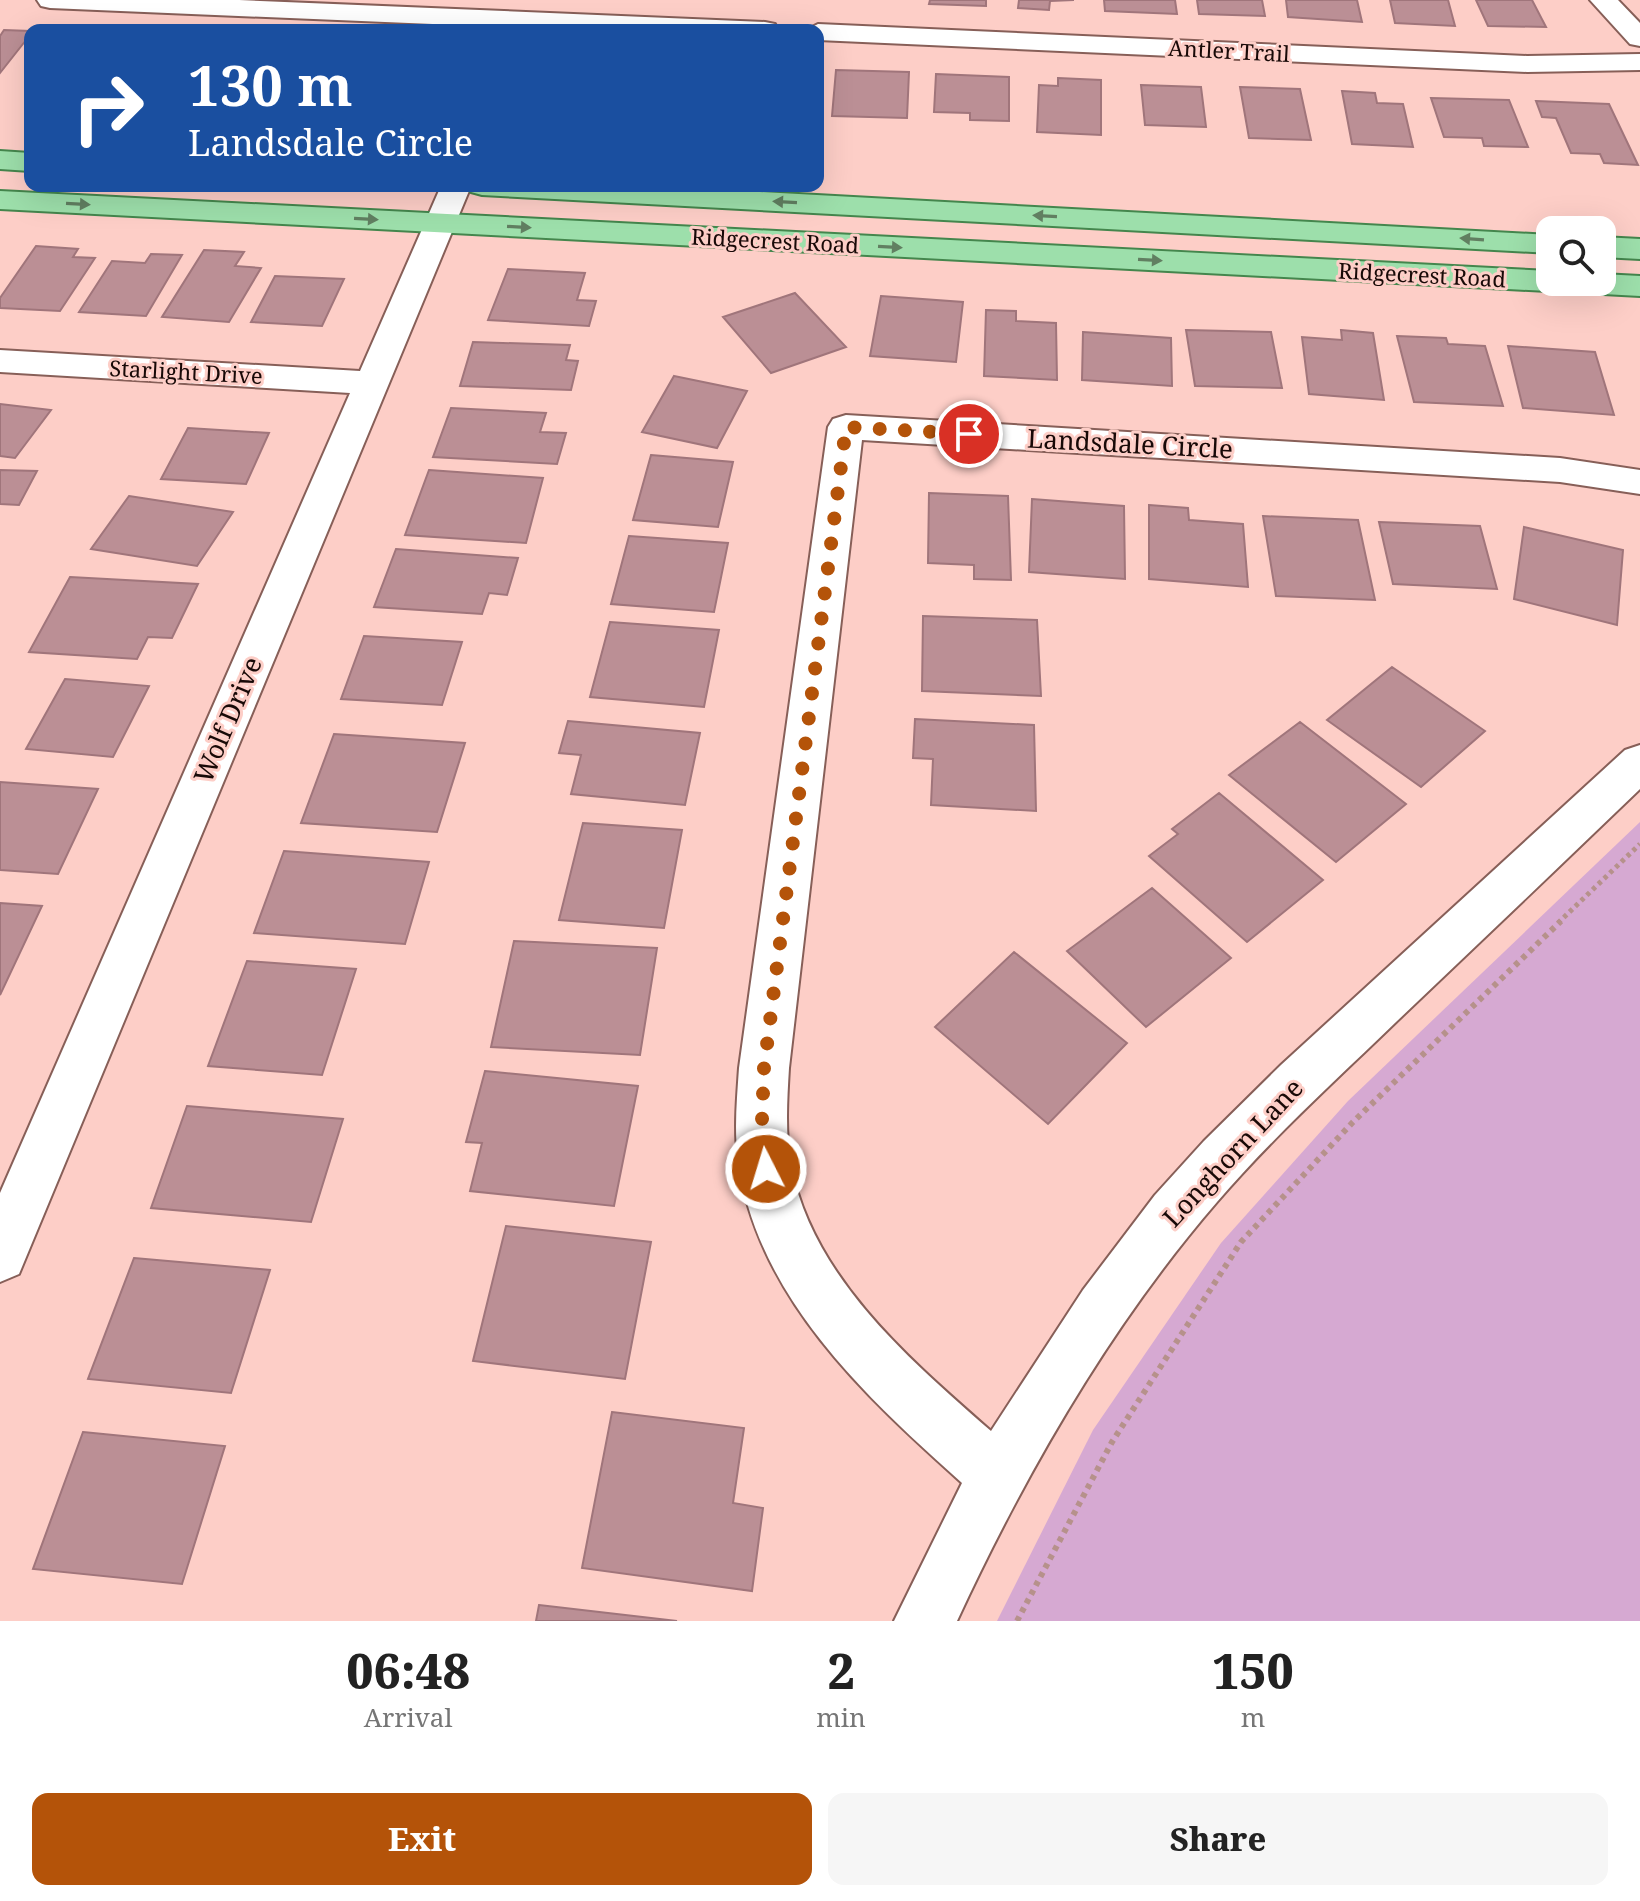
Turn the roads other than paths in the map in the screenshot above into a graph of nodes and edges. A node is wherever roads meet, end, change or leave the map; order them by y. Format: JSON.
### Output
{"nodes":[{"id":1,"x":50,"y":0,"type":"edge"},
{"id":2,"x":1603,"y":0,"type":"edge"},
{"id":3,"x":120,"y":1,"type":"edge"},
{"id":4,"x":523,"y":16,"type":"edge"},
{"id":5,"x":661,"y":24,"type":"edge"},
{"id":6,"x":824,"y":32,"type":"edge"},
{"id":7,"x":1640,"y":38,"type":"edge"},
{"id":8,"x":1640,"y":62,"type":"edge"},
{"id":9,"x":0,"y":160,"type":"edge"},
{"id":10,"x":24,"y":162,"type":"edge"},
{"id":11,"x":592,"y":192,"type":"edge"},
{"id":12,"x":0,"y":200,"type":"edge"},
{"id":13,"x":449,"y":205,"type":"edge"},
{"id":14,"x":1536,"y":243,"type":"edge"},
{"id":15,"x":1616,"y":248,"type":"edge"},
{"id":16,"x":1640,"y":249,"type":"edge"},
{"id":17,"x":1536,"y":280,"type":"edge"},
{"id":18,"x":1616,"y":285,"type":"edge"},
{"id":19,"x":1640,"y":286,"type":"edge"},
{"id":20,"x":0,"y":361,"type":"edge"},
{"id":21,"x":373,"y":383,"type":"junction"},
{"id":22,"x":1640,"y":482,"type":"edge"},
{"id":23,"x":1640,"y":762,"type":"edge"},
{"id":24,"x":0,"y":1255,"type":"edge"},
{"id":25,"x":997,"y":1475,"type":"junction"},
{"id":26,"x":925,"y":1621,"type":"edge"}],
"edges":[{"from":1,"to":3,"type":"street"},
{"from":2,"to":7,"type":"street"},
{"from":3,"to":4,"type":"street"},
{"from":4,"to":5,"type":"street"},
{"from":6,"to":8,"type":"street","name":"Antler Trail"},
{"from":9,"to":10,"type":"main road"},
{"from":14,"to":11,"type":"main road","name":"Ridgecrest Road","one_way":true},
{"from":12,"to":13,"type":"main road","name":"Ridgecrest Road","one_way":true},
{"from":13,"to":17,"type":"main road","name":"Ridgecrest Road","one_way":true},
{"from":13,"to":21,"type":"street","name":"Wolf Drive"},
{"from":15,"to":16,"type":"main road"},
{"from":18,"to":19,"type":"main road"},
{"from":20,"to":21,"type":"street","name":"Starlight Drive"},
{"from":21,"to":24,"type":"street","name":"Wolf Drive"},
{"from":22,"to":25,"type":"street","name":"Landsdale Circle"},
{"from":23,"to":25,"type":"street","name":"Longhorn Lane"},
{"from":25,"to":26,"type":"street","name":"Longhorn Lane"}]}
